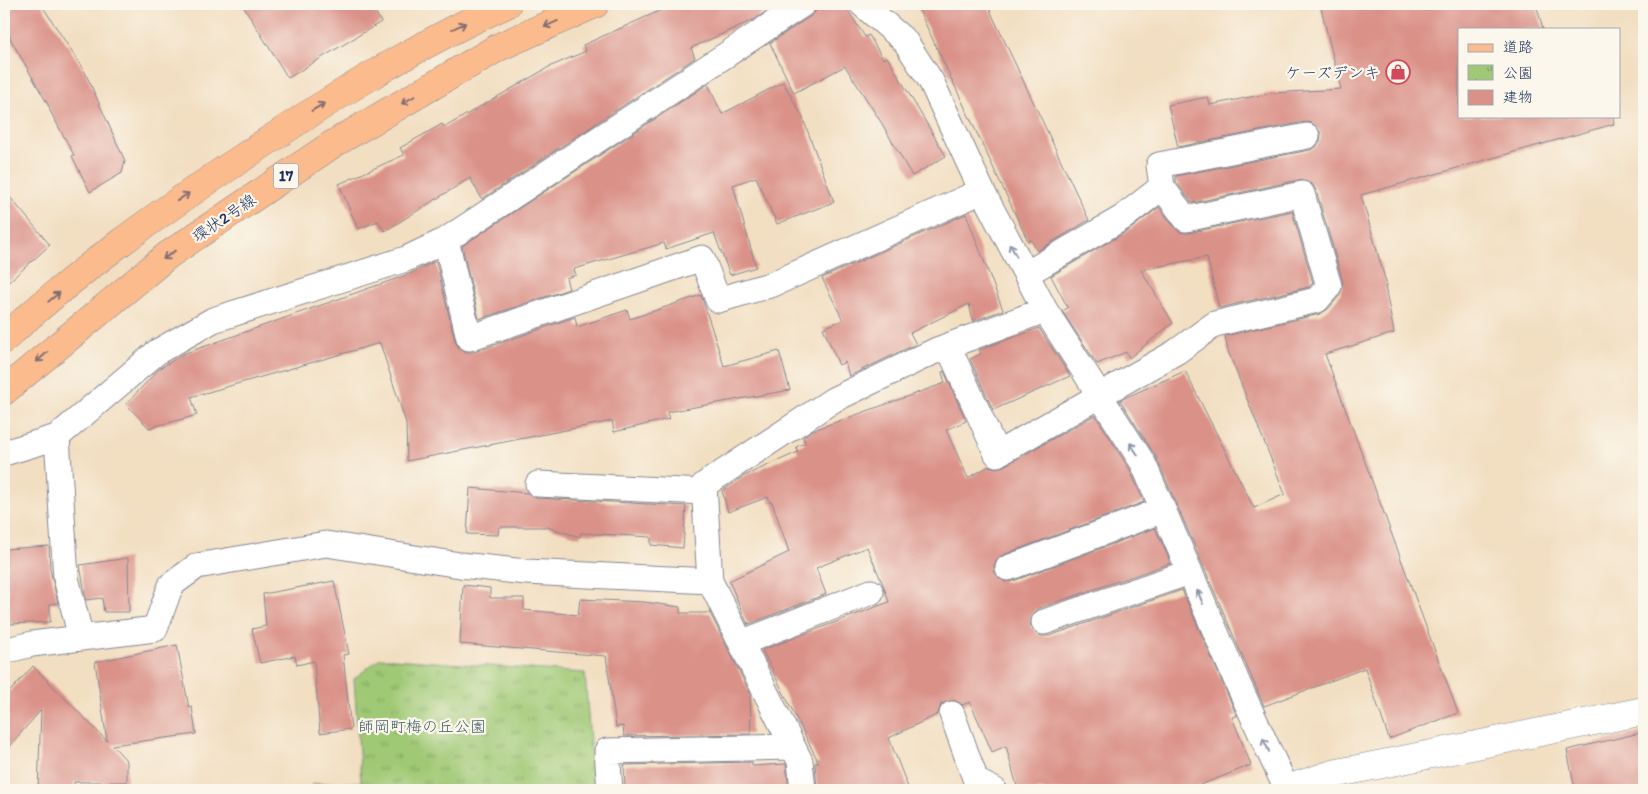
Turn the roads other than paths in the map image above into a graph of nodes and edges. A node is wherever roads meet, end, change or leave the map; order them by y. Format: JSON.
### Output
{"nodes":[{"id":1,"x":507,"y":4,"type":"edge"},
{"id":2,"x":595,"y":4,"type":"edge"},
{"id":3,"x":803,"y":4,"type":"edge"},
{"id":4,"x":862,"y":4,"type":"edge"},
{"id":5,"x":1307,"y":136,"type":"dead end"},
{"id":6,"x":1162,"y":187,"type":"junction"},
{"id":7,"x":982,"y":191,"type":"junction"},
{"id":8,"x":446,"y":240,"type":"junction"},
{"id":9,"x":1026,"y":274,"type":"junction"},
{"id":10,"x":1045,"y":310,"type":"junction"},
{"id":11,"x":4,"y":339,"type":"edge"},
{"id":12,"x":948,"y":346,"type":"junction"},
{"id":13,"x":4,"y":391,"type":"edge"},
{"id":14,"x":1100,"y":395,"type":"junction"},
{"id":15,"x":57,"y":436,"type":"junction"},
{"id":16,"x":4,"y":453,"type":"edge"},
{"id":17,"x":538,"y":484,"type":"dead end"},
{"id":18,"x":704,"y":492,"type":"junction"},
{"id":19,"x":1163,"y":510,"type":"junction"},
{"id":20,"x":1008,"y":568,"type":"dead end"},
{"id":21,"x":1190,"y":572,"type":"junction"},
{"id":22,"x":710,"y":581,"type":"junction"},
{"id":23,"x":871,"y":592,"type":"dead end"},
{"id":24,"x":1044,"y":622,"type":"dead end"},
{"id":25,"x":81,"y":638,"type":"junction"},
{"id":26,"x":741,"y":642,"type":"junction"},
{"id":27,"x":4,"y":651,"type":"edge"},
{"id":28,"x":1644,"y":711,"type":"edge"},
{"id":29,"x":952,"y":714,"type":"dead end"},
{"id":30,"x":793,"y":747,"type":"junction"},
{"id":31,"x":610,"y":790,"type":"edge"},
{"id":32,"x":803,"y":790,"type":"edge"},
{"id":33,"x":994,"y":790,"type":"edge"},
{"id":34,"x":1286,"y":790,"type":"edge"}],
"edges":[{"from":11,"to":1,"type":"main road","number":"17","one_way":true},
{"from":2,"to":13,"type":"main road","name":"環状2号線","number":"17","one_way":true},
{"from":3,"to":8,"type":"street"},
{"from":4,"to":7,"type":"street"},
{"from":5,"to":6,"type":"street"},
{"from":6,"to":9,"type":"street"},
{"from":6,"to":14,"type":"street"},
{"from":7,"to":8,"type":"street"},
{"from":9,"to":7,"type":"street","one_way":true},
{"from":8,"to":15,"type":"street"},
{"from":9,"to":10,"type":"street"},
{"from":10,"to":12,"type":"street"},
{"from":10,"to":14,"type":"street"},
{"from":12,"to":14,"type":"street"},
{"from":12,"to":18,"type":"street"},
{"from":19,"to":14,"type":"street","one_way":true},
{"from":15,"to":16,"type":"street"},
{"from":15,"to":25,"type":"street"},
{"from":17,"to":18,"type":"street"},
{"from":18,"to":22,"type":"street"},
{"from":19,"to":20,"type":"street"},
{"from":19,"to":21,"type":"street"},
{"from":21,"to":24,"type":"street"},
{"from":34,"to":21,"type":"street","one_way":true},
{"from":22,"to":25,"type":"street"},
{"from":22,"to":26,"type":"street"},
{"from":23,"to":26,"type":"street"},
{"from":25,"to":27,"type":"street"},
{"from":26,"to":30,"type":"street"},
{"from":28,"to":34,"type":"street"},
{"from":29,"to":33,"type":"street"},
{"from":30,"to":31,"type":"street"},
{"from":30,"to":32,"type":"street"}]}
